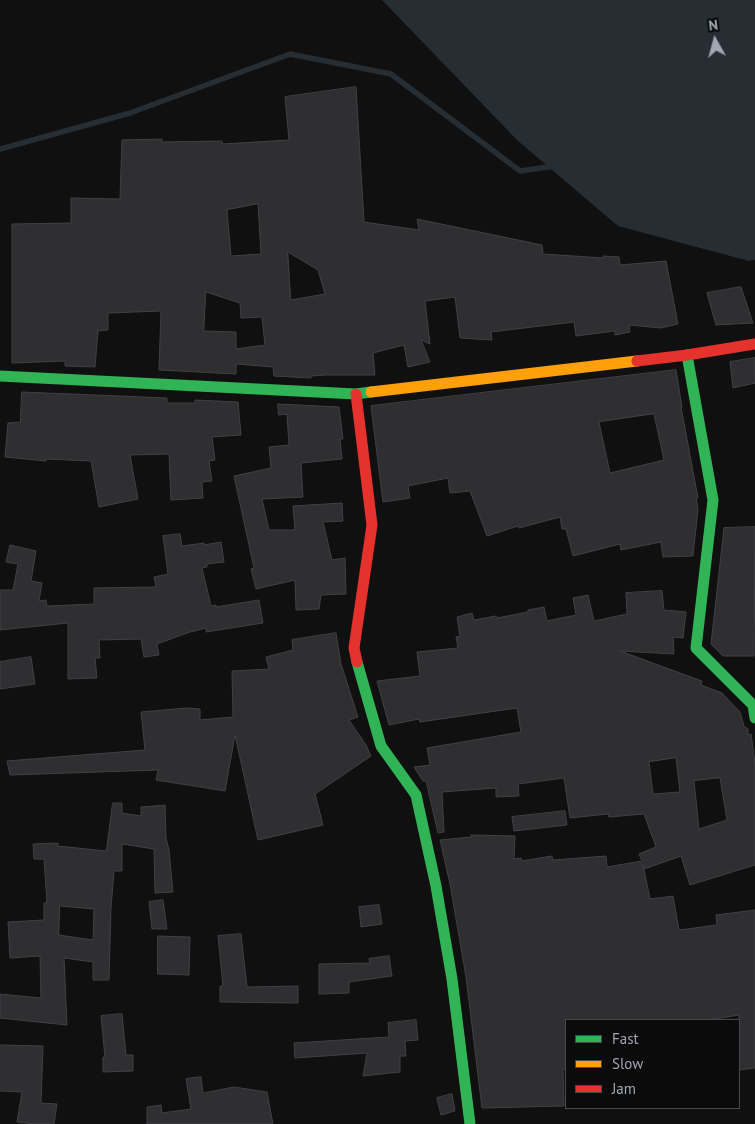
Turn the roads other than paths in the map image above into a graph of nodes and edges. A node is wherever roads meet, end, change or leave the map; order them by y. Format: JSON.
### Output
{"nodes":[{"id":1,"x":755,"y":344,"type":"edge"},
{"id":2,"x":687,"y":355,"type":"junction"},
{"id":3,"x":0,"y":376,"type":"edge"},
{"id":4,"x":356,"y":394,"type":"junction"},
{"id":5,"x":755,"y":718,"type":"edge"},
{"id":6,"x":470,"y":1124,"type":"edge"}],
"edges":[{"from":1,"to":2,"type":"street"},
{"from":2,"to":4,"type":"street"},
{"from":2,"to":5,"type":"street"},
{"from":3,"to":4,"type":"street"},
{"from":4,"to":6,"type":"street"}]}
